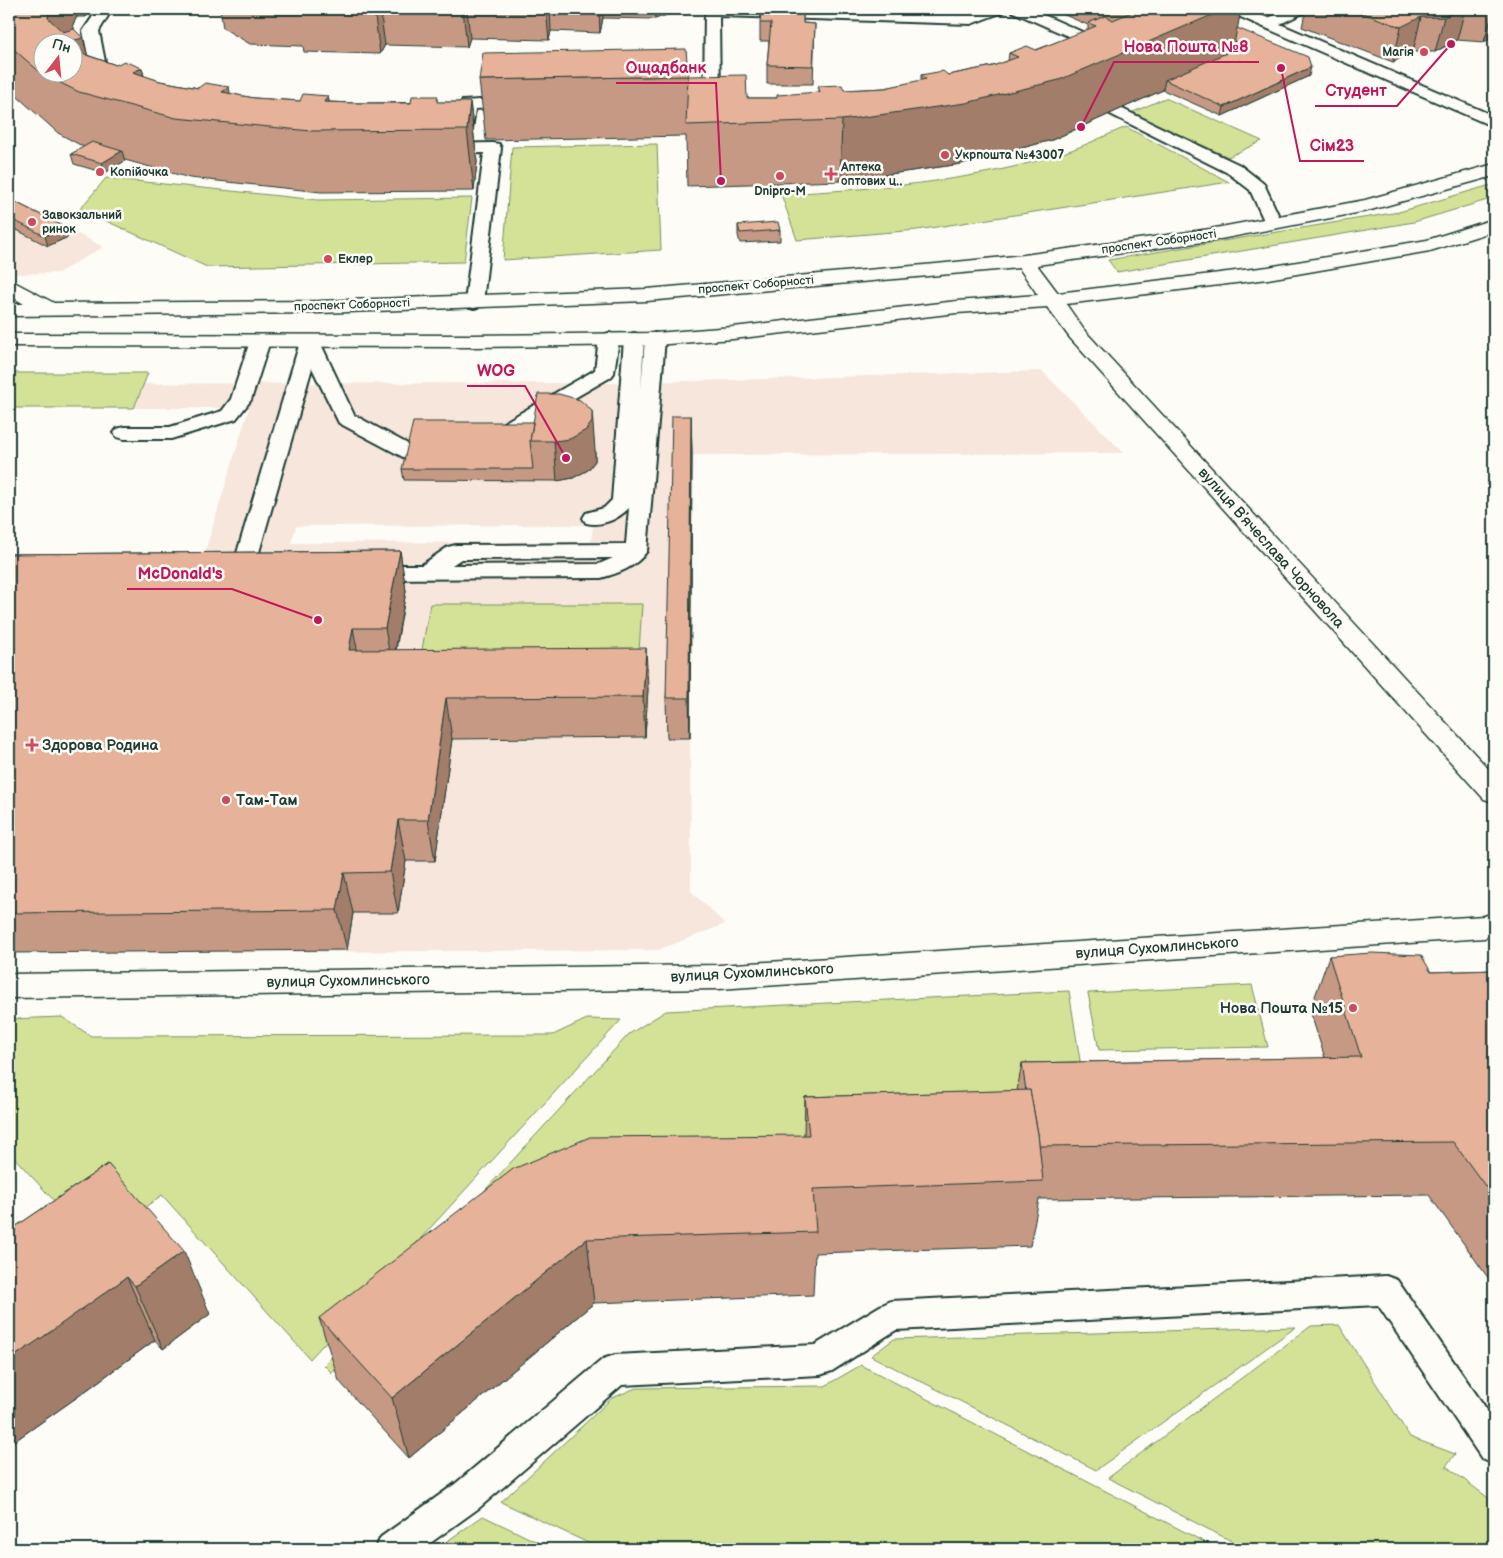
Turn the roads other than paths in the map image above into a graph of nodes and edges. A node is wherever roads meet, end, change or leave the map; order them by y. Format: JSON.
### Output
{"nodes":[{"id":1,"x":105,"y":9,"type":"edge"},
{"id":2,"x":998,"y":9,"type":"edge"},
{"id":3,"x":1234,"y":9,"type":"edge"},
{"id":4,"x":1300,"y":9,"type":"edge"},
{"id":5,"x":712,"y":10,"type":"edge"},
{"id":6,"x":1029,"y":10,"type":"edge"},
{"id":7,"x":1268,"y":23,"type":"junction"},
{"id":8,"x":1095,"y":57,"type":"edge"},
{"id":9,"x":126,"y":88,"type":"edge"},
{"id":10,"x":693,"y":102,"type":"edge"},
{"id":11,"x":712,"y":102,"type":"junction"},
{"id":12,"x":527,"y":103,"type":"edge"},
{"id":13,"x":730,"y":110,"type":"edge"},
{"id":14,"x":1116,"y":111,"type":"edge"},
{"id":15,"x":1494,"y":122,"type":"edge"},
{"id":16,"x":462,"y":148,"type":"junction"},
{"id":17,"x":423,"y":149,"type":"edge"},
{"id":18,"x":1494,"y":170,"type":"edge"},
{"id":19,"x":1273,"y":223,"type":"junction"},
{"id":20,"x":1494,"y":225,"type":"edge"},
{"id":21,"x":1024,"y":260,"type":"junction"},
{"id":22,"x":9,"y":287,"type":"edge"},
{"id":23,"x":1052,"y":300,"type":"junction"},
{"id":24,"x":474,"y":302,"type":"junction"},
{"id":25,"x":320,"y":307,"type":"junction"},
{"id":26,"x":269,"y":308,"type":"junction"},
{"id":27,"x":9,"y":310,"type":"edge"},
{"id":28,"x":50,"y":310,"type":"junction"},
{"id":29,"x":609,"y":339,"type":"junction"},
{"id":30,"x":645,"y":339,"type":"junction"},
{"id":31,"x":9,"y":340,"type":"edge"},
{"id":32,"x":260,"y":341,"type":"junction"},
{"id":33,"x":310,"y":342,"type":"junction"},
{"id":34,"x":124,"y":433,"type":"dead end"},
{"id":35,"x":500,"y":433,"type":"edge"},
{"id":36,"x":410,"y":453,"type":"edge"},
{"id":37,"x":594,"y":518,"type":"dead end"},
{"id":38,"x":348,"y":572,"type":"edge"},
{"id":39,"x":242,"y":573,"type":"edge"},
{"id":40,"x":1494,"y":792,"type":"edge"},
{"id":41,"x":1494,"y":924,"type":"edge"},
{"id":42,"x":9,"y":986,"type":"edge"},
{"id":43,"x":1494,"y":1448,"type":"edge"},
{"id":44,"x":393,"y":1549,"type":"edge"}],
"edges":[{"from":1,"to":9,"type":"lane"},
{"from":2,"to":5,"type":"lane"},
{"from":3,"to":7,"type":"lane"},
{"from":4,"to":7,"type":"lane"},
{"from":5,"to":11,"type":"lane"},
{"from":6,"to":8,"type":"lane"},
{"from":7,"to":15,"type":"lane"},
{"from":10,"to":11,"type":"lane"},
{"from":11,"to":13,"type":"lane"},
{"from":12,"to":16,"type":"lane"},
{"from":14,"to":19,"type":"lane"},
{"from":16,"to":17,"type":"lane"},
{"from":16,"to":24,"type":"lane"},
{"from":18,"to":19,"type":"main road","name":"проспект Соборності"},
{"from":19,"to":21,"type":"main road","name":"проспект Соборності"},
{"from":20,"to":23,"type":"main road"},
{"from":21,"to":23,"type":"main road","name":"вулиця Вʼячеслава Чорновола"},
{"from":21,"to":24,"type":"main road","name":"проспект Соборності"},
{"from":22,"to":28,"type":"main road"},
{"from":23,"to":30,"type":"main road"},
{"from":23,"to":40,"type":"main road","name":"вулиця Вʼячеслава Чорновола"},
{"from":24,"to":25,"type":"main road","name":"проспект Соборності"},
{"from":25,"to":26,"type":"main road","name":"проспект Соборності"},
{"from":25,"to":33,"type":"main road"},
{"from":26,"to":28,"type":"main road","name":"проспект Соборності"},
{"from":26,"to":32,"type":"main road"},
{"from":27,"to":28,"type":"main road","name":"проспект Соборності"},
{"from":29,"to":30,"type":"main road"},
{"from":29,"to":33,"type":"main road"},
{"from":29,"to":35,"type":"lane"},
{"from":30,"to":37,"type":"lane"},
{"from":30,"to":38,"type":"lane"},
{"from":31,"to":32,"type":"main road"},
{"from":32,"to":33,"type":"main road"},
{"from":32,"to":34,"type":"lane"},
{"from":33,"to":36,"type":"lane"},
{"from":33,"to":39,"type":"lane"},
{"from":41,"to":42,"type":"main road","name":"вулиця Сухомлинського"},
{"from":43,"to":44,"type":"lane"}]}
